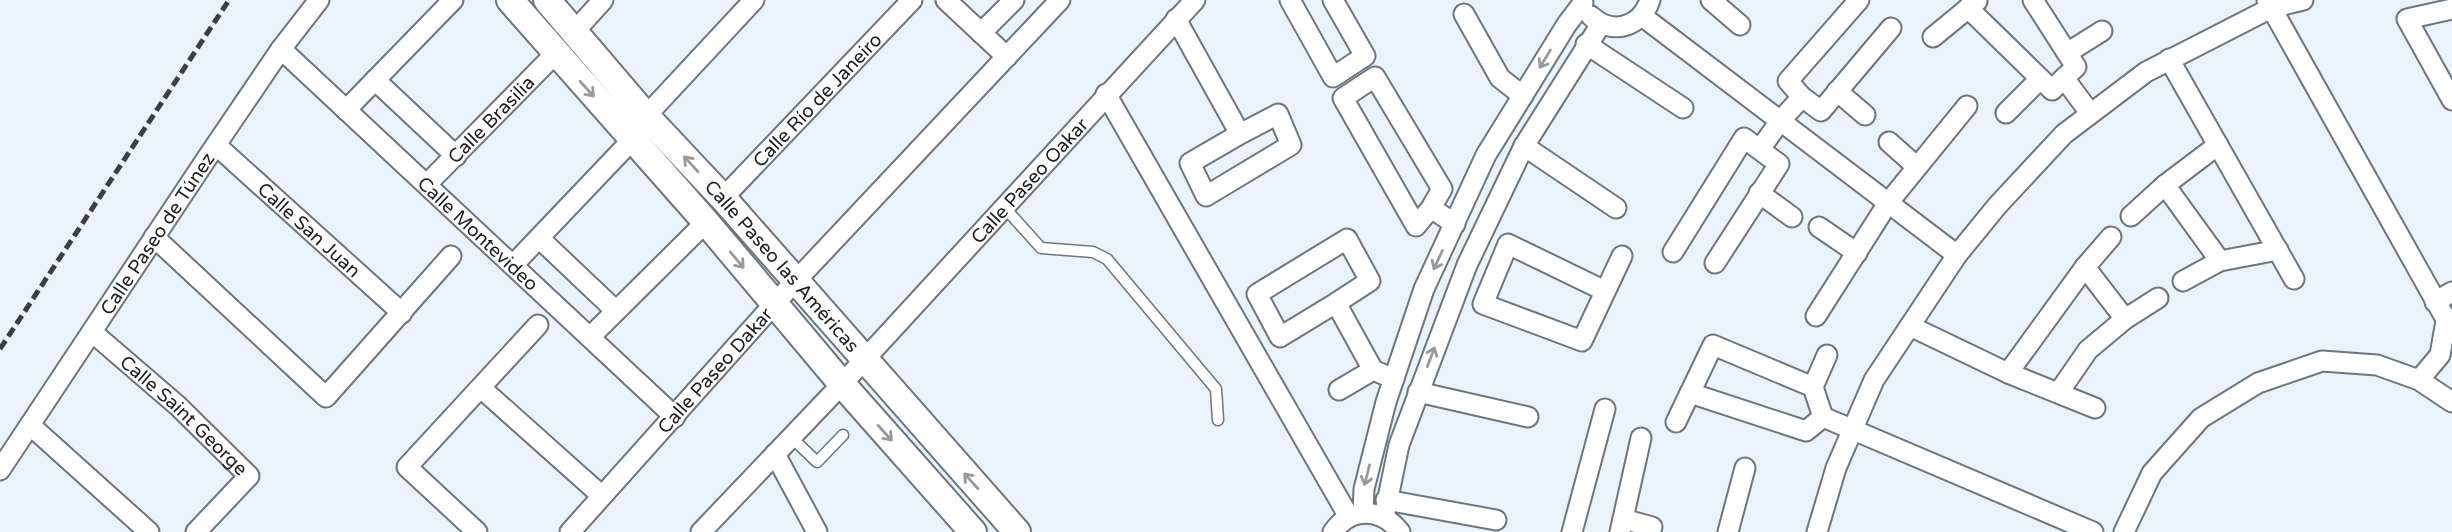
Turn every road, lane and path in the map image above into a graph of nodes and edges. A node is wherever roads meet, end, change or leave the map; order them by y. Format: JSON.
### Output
{"nodes":[{"id":1,"x":319,"y":0,"type":"edge"},
{"id":2,"x":453,"y":0,"type":"edge"},
{"id":3,"x":510,"y":0,"type":"edge"},
{"id":4,"x":547,"y":0,"type":"edge"},
{"id":5,"x":603,"y":0,"type":"edge"},
{"id":6,"x":754,"y":0,"type":"edge"},
{"id":7,"x":946,"y":0,"type":"edge"},
{"id":8,"x":1060,"y":0,"type":"edge"},
{"id":9,"x":1195,"y":0,"type":"edge"},
{"id":10,"x":1290,"y":0,"type":"edge"},
{"id":11,"x":1333,"y":0,"type":"edge"},
{"id":12,"x":1711,"y":0,"type":"edge"},
{"id":13,"x":1859,"y":0,"type":"edge"},
{"id":14,"x":2033,"y":0,"type":"edge"},
{"id":15,"x":2303,"y":0,"type":"edge"},
{"id":16,"x":1011,"y":1,"type":"edge"},
{"id":17,"x":1583,"y":1,"type":"edge"},
{"id":18,"x":904,"y":3,"type":"edge"},
{"id":19,"x":1973,"y":4,"type":"edge"},
{"id":20,"x":2269,"y":4,"type":"edge"},
{"id":21,"x":2443,"y":6,"type":"edge"},
{"id":22,"x":1646,"y":8,"type":"edge"},
{"id":23,"x":1464,"y":14,"type":"dead end"},
{"id":24,"x":1176,"y":19,"type":"junction"},
{"id":25,"x":1601,"y":24,"type":"junction"},
{"id":26,"x":1740,"y":25,"type":"dead end"},
{"id":27,"x":1891,"y":28,"type":"dead end"},
{"id":28,"x":2102,"y":31,"type":"dead end"},
{"id":29,"x":574,"y":32,"type":"junction"},
{"id":30,"x":981,"y":33,"type":"junction"},
{"id":31,"x":1933,"y":37,"type":"dead end"},
{"id":32,"x":1586,"y":44,"type":"junction"},
{"id":33,"x":281,"y":49,"type":"junction"},
{"id":34,"x":2067,"y":52,"type":"junction"},
{"id":35,"x":555,"y":53,"type":"junction"},
{"id":36,"x":1007,"y":57,"type":"junction"},
{"id":37,"x":2169,"y":59,"type":"junction"},
{"id":38,"x":2064,"y":78,"type":"junction"},
{"id":39,"x":2040,"y":79,"type":"junction"},
{"id":40,"x":375,"y":80,"type":"junction"},
{"id":41,"x":1837,"y":91,"type":"junction"},
{"id":42,"x":1106,"y":94,"type":"junction"},
{"id":43,"x":1523,"y":96,"type":"junction"},
{"id":44,"x":1802,"y":97,"type":"junction"},
{"id":45,"x":2452,"y":100,"type":"edge"},
{"id":46,"x":1967,"y":106,"type":"dead end"},
{"id":47,"x":1683,"y":108,"type":"dead end"},
{"id":48,"x":346,"y":110,"type":"junction"},
{"id":49,"x":2006,"y":113,"type":"dead end"},
{"id":50,"x":2090,"y":113,"type":"junction"},
{"id":51,"x":1865,"y":115,"type":"dead end"},
{"id":52,"x":646,"y":116,"type":"junction"},
{"id":53,"x":1781,"y":120,"type":"junction"},
{"id":54,"x":1240,"y":134,"type":"junction"},
{"id":55,"x":632,"y":140,"type":"junction"},
{"id":56,"x":1889,"y":142,"type":"dead end"},
{"id":57,"x":216,"y":145,"type":"junction"},
{"id":58,"x":2218,"y":145,"type":"junction"},
{"id":59,"x":1524,"y":146,"type":"junction"},
{"id":60,"x":1760,"y":149,"type":"junction"},
{"id":61,"x":456,"y":156,"type":"junction"},
{"id":62,"x":1917,"y":167,"type":"junction"},
{"id":63,"x":428,"y":184,"type":"junction"},
{"id":64,"x":2165,"y":185,"type":"junction"},
{"id":65,"x":1759,"y":193,"type":"junction"},
{"id":66,"x":723,"y":198,"type":"junction"},
{"id":67,"x":1888,"y":202,"type":"junction"},
{"id":68,"x":1003,"y":207,"type":"junction"},
{"id":69,"x":1431,"y":208,"type":"junction"},
{"id":70,"x":1616,"y":208,"type":"dead end"},
{"id":71,"x":2131,"y":216,"type":"dead end"},
{"id":72,"x":1792,"y":217,"type":"dead end"},
{"id":73,"x":706,"y":222,"type":"junction"},
{"id":74,"x":1455,"y":223,"type":"junction"},
{"id":75,"x":1819,"y":227,"type":"dead end"},
{"id":76,"x":154,"y":237,"type":"junction"},
{"id":77,"x":2111,"y":237,"type":"dead end"},
{"id":78,"x":539,"y":238,"type":"junction"},
{"id":79,"x":2278,"y":250,"type":"junction"},
{"id":80,"x":1673,"y":251,"type":"dead end"},
{"id":81,"x":1857,"y":253,"type":"junction"},
{"id":82,"x":1957,"y":255,"type":"junction"},
{"id":83,"x":451,"y":256,"type":"dead end"},
{"id":84,"x":1622,"y":256,"type":"dead end"},
{"id":85,"x":2220,"y":261,"type":"junction"},
{"id":86,"x":1715,"y":263,"type":"dead end"},
{"id":87,"x":514,"y":264,"type":"junction"},
{"id":88,"x":1467,"y":265,"type":"junction"},
{"id":89,"x":2085,"y":267,"type":"junction"},
{"id":90,"x":1494,"y":278,"type":"junction"},
{"id":91,"x":2294,"y":279,"type":"dead end"},
{"id":92,"x":2183,"y":281,"type":"dead end"},
{"id":93,"x":796,"y":282,"type":"junction"},
{"id":94,"x":1605,"y":291,"type":"junction"},
{"id":95,"x":2443,"y":297,"type":"edge"},
{"id":96,"x":2158,"y":298,"type":"dead end"},
{"id":97,"x":1336,"y":303,"type":"junction"},
{"id":98,"x":774,"y":304,"type":"junction"},
{"id":99,"x":616,"y":311,"type":"junction"},
{"id":100,"x":402,"y":313,"type":"junction"},
{"id":101,"x":1816,"y":316,"type":"dead end"},
{"id":102,"x":2125,"y":318,"type":"junction"},
{"id":103,"x":538,"y":326,"type":"dead end"},
{"id":104,"x":1910,"y":326,"type":"junction"},
{"id":105,"x":2449,"y":326,"type":"edge"},
{"id":106,"x":92,"y":332,"type":"junction"},
{"id":107,"x":590,"y":337,"type":"junction"},
{"id":108,"x":1827,"y":355,"type":"dead end"},
{"id":109,"x":864,"y":360,"type":"junction"},
{"id":110,"x":1373,"y":370,"type":"junction"},
{"id":111,"x":2008,"y":373,"type":"junction"},
{"id":112,"x":1394,"y":379,"type":"junction"},
{"id":113,"x":2419,"y":380,"type":"junction"},
{"id":114,"x":842,"y":384,"type":"junction"},
{"id":115,"x":1813,"y":387,"type":"junction"},
{"id":116,"x":481,"y":388,"type":"junction"},
{"id":117,"x":1339,"y":390,"type":"dead end"},
{"id":118,"x":1418,"y":392,"type":"junction"},
{"id":119,"x":2059,"y":392,"type":"junction"},
{"id":120,"x":1690,"y":393,"type":"junction"},
{"id":121,"x":2452,"y":402,"type":"edge"},
{"id":122,"x":2095,"y":408,"type":"dead end"},
{"id":123,"x":1605,"y":409,"type":"dead end"},
{"id":124,"x":675,"y":417,"type":"junction"},
{"id":125,"x":1528,"y":417,"type":"dead end"},
{"id":126,"x":1823,"y":417,"type":"junction"},
{"id":127,"x":1218,"y":419,"type":"dead end"},
{"id":128,"x":1676,"y":422,"type":"dead end"},
{"id":129,"x":30,"y":425,"type":"junction"},
{"id":130,"x":1853,"y":428,"type":"junction"},
{"id":131,"x":843,"y":435,"type":"dead end"},
{"id":132,"x":791,"y":437,"type":"junction"},
{"id":133,"x":1641,"y":438,"type":"dead end"},
{"id":134,"x":775,"y":454,"type":"junction"},
{"id":135,"x":1745,"y":468,"type":"dead end"},
{"id":136,"x":0,"y":470,"type":"edge"},
{"id":137,"x":602,"y":496,"type":"junction"},
{"id":138,"x":1385,"y":508,"type":"junction"},
{"id":139,"x":1356,"y":515,"type":"junction"},
{"id":140,"x":1496,"y":520,"type":"dead end"},
{"id":141,"x":1621,"y":525,"type":"edge"},
{"id":142,"x":1652,"y":527,"type":"dead end"},
{"id":143,"x":149,"y":532,"type":"edge"},
{"id":144,"x":196,"y":532,"type":"edge"},
{"id":145,"x":477,"y":532,"type":"edge"},
{"id":146,"x":570,"y":532,"type":"edge"},
{"id":147,"x":701,"y":532,"type":"edge"},
{"id":148,"x":817,"y":532,"type":"edge"},
{"id":149,"x":973,"y":532,"type":"edge"},
{"id":150,"x":1017,"y":532,"type":"edge"},
{"id":151,"x":1333,"y":532,"type":"edge"},
{"id":152,"x":1400,"y":532,"type":"edge"},
{"id":153,"x":1572,"y":532,"type":"edge"},
{"id":154,"x":1728,"y":532,"type":"edge"},
{"id":155,"x":1817,"y":532,"type":"edge"},
{"id":156,"x":2093,"y":532,"type":"edge"},
{"id":157,"x":2123,"y":532,"type":"edge"}],
"edges":[{"from":1,"to":33,"type":"street","name":"Calle Paseo de Túnez"},
{"from":2,"to":40,"type":"street"},
{"from":3,"to":35,"type":"street","name":"Calle Paseo las Américas"},
{"from":4,"to":29,"type":"street","name":"Calle Paseo las Américas"},
{"from":5,"to":29,"type":"street"},
{"from":6,"to":52,"type":"street"},
{"from":7,"to":30,"type":"street"},
{"from":8,"to":36,"type":"street"},
{"from":9,"to":24,"type":"street","name":"Calle Paseo Oakar"},
{"from":10,"to":11,"type":"street"},
{"from":12,"to":26,"type":"street"},
{"from":13,"to":44,"type":"street"},
{"from":14,"to":34,"type":"street"},
{"from":15,"to":20,"type":"street"},
{"from":16,"to":30,"type":"street"},
{"from":17,"to":25,"type":"street"},
{"from":17,"to":43,"type":"street","one_way":true},
{"from":18,"to":66,"type":"street","name":"Calle Río de Janeiro"},
{"from":19,"to":31,"type":"street"},
{"from":19,"to":39,"type":"street"},
{"from":20,"to":37,"type":"street"},
{"from":20,"to":95,"type":"street"},
{"from":21,"to":45,"type":"street"},
{"from":22,"to":25,"type":"street"},
{"from":22,"to":53,"type":"street"},
{"from":23,"to":43,"type":"street"},
{"from":24,"to":42,"type":"street","name":"Calle Paseo Oakar"},
{"from":24,"to":54,"type":"street"},
{"from":25,"to":32,"type":"street"},
{"from":27,"to":41,"type":"street"},
{"from":28,"to":34,"type":"street"},
{"from":29,"to":52,"type":"street","name":"Calle Paseo las Américas"},
{"from":30,"to":36,"type":"street"},
{"from":32,"to":47,"type":"street"},
{"from":32,"to":59,"type":"street"},
{"from":33,"to":48,"type":"street","name":"Calle Montevideo"},
{"from":33,"to":57,"type":"street","name":"Calle Paseo de Túnez"},
{"from":34,"to":38,"type":"street"},
{"from":35,"to":55,"type":"street","name":"Calle Paseo las Américas","one_way":true},
{"from":35,"to":61,"type":"street","name":"Calle Brasilia"},
{"from":36,"to":93,"type":"street","name":"Calle Paseo Dakar"},
{"from":37,"to":50,"type":"street"},
{"from":37,"to":58,"type":"street"},
{"from":38,"to":39,"type":"street"},
{"from":38,"to":50,"type":"street"},
{"from":39,"to":49,"type":"street"},
{"from":40,"to":48,"type":"street"},
{"from":40,"to":61,"type":"street"},
{"from":41,"to":44,"type":"street"},
{"from":41,"to":51,"type":"street"},
{"from":42,"to":68,"type":"street","name":"Calle Paseo Oakar"},
{"from":42,"to":139,"type":"street"},
{"from":43,"to":74,"type":"street"},
{"from":44,"to":53,"type":"street"},
{"from":46,"to":62,"type":"street"},
{"from":48,"to":63,"type":"street","name":"Calle Montevideo"},
{"from":50,"to":82,"type":"street"},
{"from":66,"to":52,"type":"street","name":"Calle Paseo las Américas","one_way":true},
{"from":53,"to":60,"type":"street"},
{"from":53,"to":67,"type":"street"},
{"from":54,"to":54,"type":"street"},
{"from":55,"to":73,"type":"street","name":"Calle Paseo las Américas"},
{"from":55,"to":78,"type":"street"},
{"from":56,"to":62,"type":"street"},
{"from":57,"to":76,"type":"street","name":"Calle Paseo de Túnez"},
{"from":57,"to":100,"type":"street","name":"Calle San Juan"},
{"from":58,"to":64,"type":"street"},
{"from":58,"to":79,"type":"street"},
{"from":59,"to":70,"type":"street"},
{"from":59,"to":88,"type":"street"},
{"from":60,"to":65,"type":"street"},
{"from":60,"to":80,"type":"street"},
{"from":61,"to":63,"type":"street","name":"Calle Brasilia"},
{"from":62,"to":67,"type":"street"},
{"from":63,"to":87,"type":"street","name":"Calle Montevideo"},
{"from":64,"to":71,"type":"street"},
{"from":64,"to":85,"type":"street"},
{"from":65,"to":72,"type":"street"},
{"from":65,"to":86,"type":"street"},
{"from":66,"to":93,"type":"street","name":"Calle Paseo las Américas"},
{"from":67,"to":81,"type":"street"},
{"from":67,"to":82,"type":"street"},
{"from":68,"to":109,"type":"street","name":"Calle Paseo Oakar"},
{"from":68,"to":127,"type":"lane"},
{"from":69,"to":69,"type":"street"},
{"from":69,"to":74,"type":"street"},
{"from":73,"to":98,"type":"street","name":"Calle Paseo las Américas","one_way":true},
{"from":73,"to":99,"type":"street"},
{"from":74,"to":112,"type":"street","one_way":true},
{"from":75,"to":81,"type":"street"},
{"from":76,"to":100,"type":"street"},
{"from":76,"to":106,"type":"street","name":"Calle Paseo de Túnez"},
{"from":77,"to":89,"type":"street"},
{"from":78,"to":87,"type":"street"},
{"from":78,"to":99,"type":"street"},
{"from":79,"to":85,"type":"street"},
{"from":79,"to":91,"type":"street"},
{"from":81,"to":101,"type":"street"},
{"from":82,"to":104,"type":"street"},
{"from":83,"to":100,"type":"street"},
{"from":84,"to":94,"type":"street"},
{"from":85,"to":92,"type":"street"},
{"from":87,"to":107,"type":"street","name":"Calle Montevideo"},
{"from":88,"to":90,"type":"street"},
{"from":118,"to":88,"type":"street","one_way":true},
{"from":89,"to":102,"type":"street"},
{"from":89,"to":111,"type":"street"},
{"from":90,"to":94,"type":"street"},
{"from":90,"to":94,"type":"street"},
{"from":93,"to":98,"type":"street","name":"Calle Paseo Dakar"},
{"from":93,"to":109,"type":"street","name":"Calle Paseo las Américas"},
{"from":95,"to":105,"type":"street"},
{"from":96,"to":102,"type":"street"},
{"from":97,"to":97,"type":"street"},
{"from":97,"to":110,"type":"street"},
{"from":98,"to":114,"type":"street","name":"Calle Paseo las Américas"},
{"from":98,"to":124,"type":"street","name":"Calle Paseo Dakar"},
{"from":99,"to":107,"type":"street"},
{"from":102,"to":119,"type":"street"},
{"from":103,"to":116,"type":"street"},
{"from":104,"to":111,"type":"street"},
{"from":104,"to":130,"type":"street"},
{"from":105,"to":113,"type":"street"},
{"from":106,"to":129,"type":"street","name":"Calle Paseo de Túnez"},
{"from":106,"to":144,"type":"street","name":"Calle Saint George"},
{"from":107,"to":124,"type":"street","name":"Calle Montevideo"},
{"from":108,"to":115,"type":"street"},
{"from":109,"to":114,"type":"street"},
{"from":150,"to":109,"type":"street","name":"Calle Paseo las Américas","one_way":true},
{"from":110,"to":112,"type":"street"},
{"from":110,"to":117,"type":"street"},
{"from":111,"to":119,"type":"street"},
{"from":112,"to":139,"type":"street","one_way":true},
{"from":113,"to":121,"type":"street"},
{"from":113,"to":157,"type":"street"},
{"from":114,"to":132,"type":"street"},
{"from":114,"to":149,"type":"street","name":"Calle Paseo las Américas","one_way":true},
{"from":115,"to":120,"type":"street"},
{"from":115,"to":126,"type":"street"},
{"from":116,"to":137,"type":"street"},
{"from":116,"to":145,"type":"street"},
{"from":118,"to":125,"type":"street"},
{"from":118,"to":138,"type":"street"},
{"from":119,"to":122,"type":"street"},
{"from":120,"to":126,"type":"street"},
{"from":120,"to":128,"type":"street"},
{"from":123,"to":153,"type":"street"},
{"from":124,"to":137,"type":"street","name":"Calle Paseo Dakar"},
{"from":126,"to":130,"type":"street"},
{"from":129,"to":136,"type":"street","name":"Calle Paseo de Túnez"},
{"from":129,"to":143,"type":"street"},
{"from":130,"to":155,"type":"street"},
{"from":130,"to":156,"type":"street"},
{"from":131,"to":132,"type":"lane"},
{"from":132,"to":134,"type":"street"},
{"from":133,"to":141,"type":"street"},
{"from":134,"to":147,"type":"street"},
{"from":134,"to":148,"type":"street"},
{"from":135,"to":154,"type":"street"},
{"from":137,"to":146,"type":"street","name":"Calle Paseo Dakar"},
{"from":138,"to":139,"type":"street"},
{"from":138,"to":140,"type":"street"},
{"from":138,"to":152,"type":"street"},
{"from":139,"to":151,"type":"street"},
{"from":141,"to":142,"type":"street"}]}
